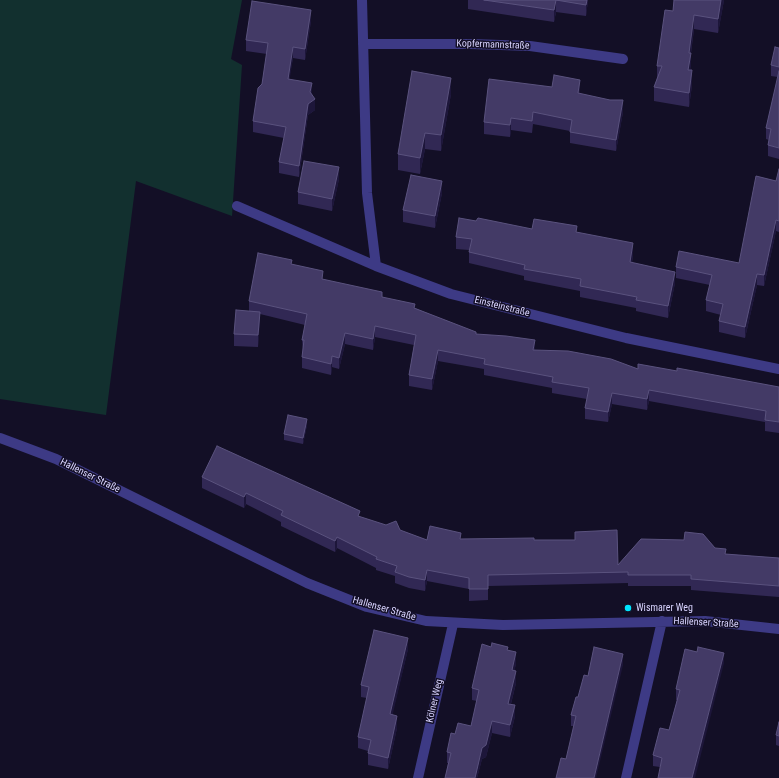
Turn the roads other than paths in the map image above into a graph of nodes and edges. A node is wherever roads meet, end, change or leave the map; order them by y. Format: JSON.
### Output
{"nodes":[{"id":1,"x":362,"y":0,"type":"edge"},
{"id":2,"x":363,"y":44,"type":"junction"},
{"id":3,"x":623,"y":59,"type":"dead end"},
{"id":4,"x":237,"y":206,"type":"dead end"},
{"id":5,"x":376,"y":266,"type":"junction"},
{"id":6,"x":779,"y":369,"type":"edge"},
{"id":7,"x":0,"y":438,"type":"edge"},
{"id":8,"x":662,"y":621,"type":"junction"},
{"id":9,"x":453,"y":624,"type":"junction"},
{"id":10,"x":779,"y":629,"type":"edge"},
{"id":11,"x":418,"y":778,"type":"edge"},
{"id":12,"x":626,"y":778,"type":"edge"}],
"edges":[{"from":1,"to":2,"type":"street"},
{"from":2,"to":3,"type":"street","name":"Kopfermannstraße"},
{"from":2,"to":5,"type":"street"},
{"from":4,"to":5,"type":"street","name":"Einsteinstraße"},
{"from":5,"to":6,"type":"street","name":"Einsteinstraße"},
{"from":7,"to":9,"type":"street","name":"Hallenser Straße"},
{"from":8,"to":9,"type":"street","name":"Hallenser Straße"},
{"from":8,"to":10,"type":"street","name":"Hallenser Straße"},
{"from":8,"to":12,"type":"street"},
{"from":9,"to":11,"type":"street","name":"Kölner Weg"}]}
